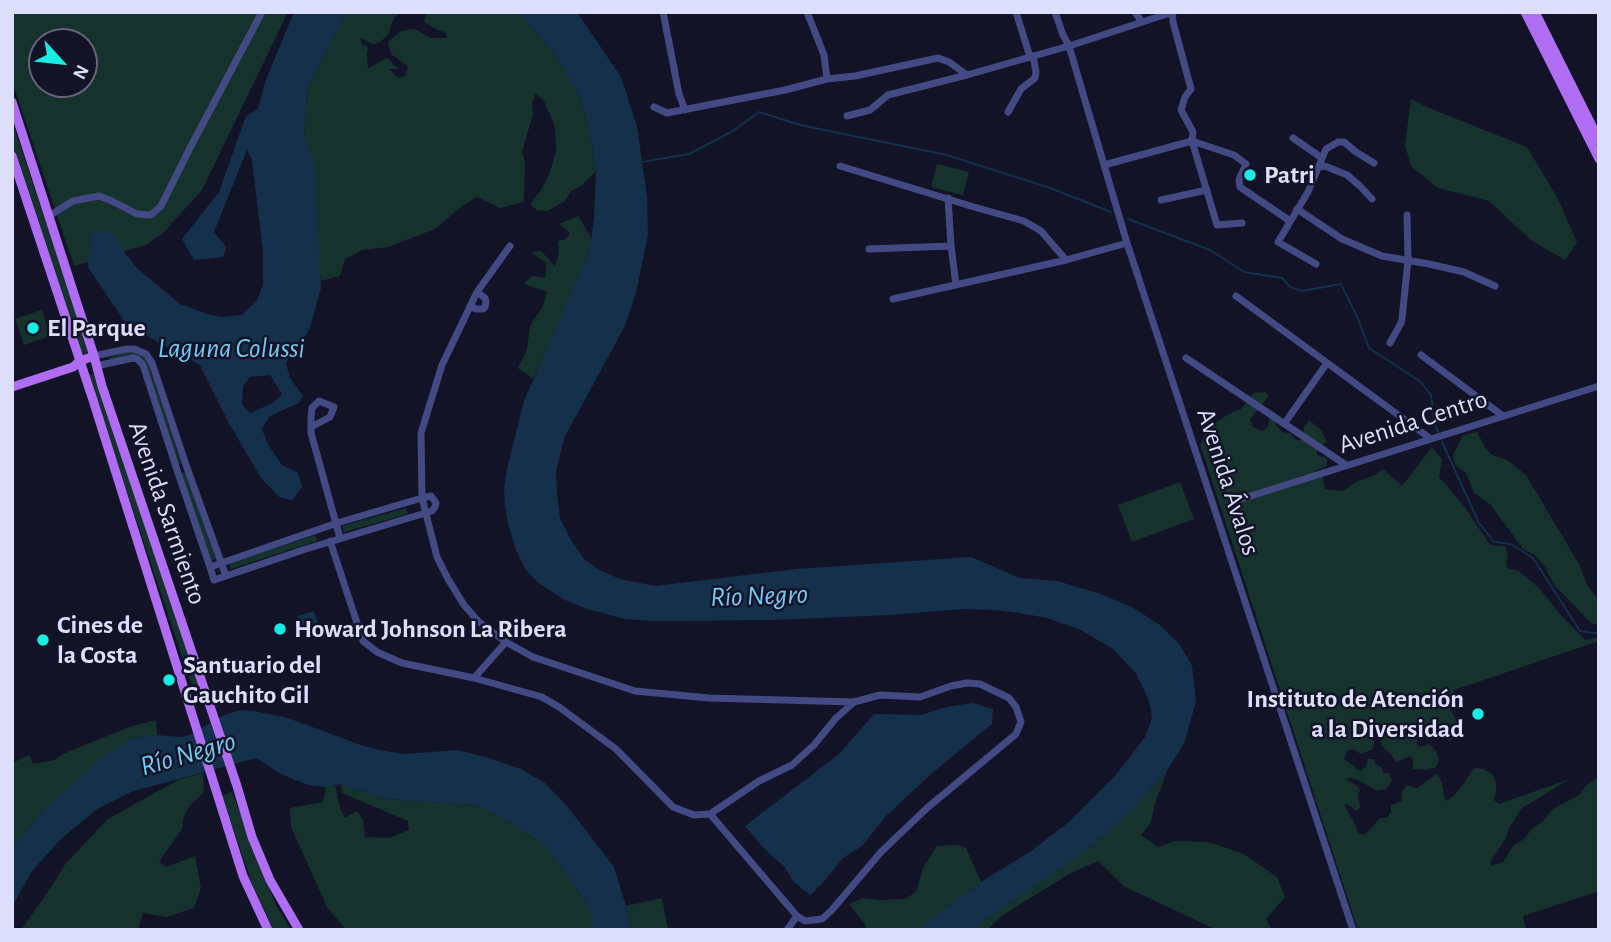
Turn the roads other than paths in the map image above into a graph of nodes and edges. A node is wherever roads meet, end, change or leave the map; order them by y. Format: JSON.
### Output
{"nodes":[{"id":1,"x":262,"y":12,"type":"edge"},
{"id":2,"x":663,"y":12,"type":"edge"},
{"id":3,"x":807,"y":12,"type":"edge"},
{"id":4,"x":1016,"y":12,"type":"edge"},
{"id":5,"x":1055,"y":12,"type":"edge"},
{"id":6,"x":1135,"y":12,"type":"edge"},
{"id":7,"x":1172,"y":12,"type":"edge"},
{"id":8,"x":1525,"y":12,"type":"edge"},
{"id":9,"x":1535,"y":12,"type":"edge"},
{"id":10,"x":1142,"y":22,"type":"junction"},
{"id":11,"x":1069,"y":46,"type":"junction"},
{"id":12,"x":1031,"y":57,"type":"junction"},
{"id":13,"x":967,"y":75,"type":"junction"},
{"id":14,"x":827,"y":79,"type":"junction"},
{"id":15,"x":12,"y":102,"type":"edge"},
{"id":16,"x":654,"y":107,"type":"dead end"},
{"id":17,"x":685,"y":110,"type":"junction"},
{"id":18,"x":1008,"y":112,"type":"dead end"},
{"id":19,"x":847,"y":116,"type":"dead end"},
{"id":20,"x":1293,"y":138,"type":"dead end"},
{"id":21,"x":1599,"y":140,"type":"edge"},
{"id":22,"x":1192,"y":141,"type":"junction"},
{"id":23,"x":12,"y":156,"type":"edge"},
{"id":24,"x":1322,"y":158,"type":"junction"},
{"id":25,"x":1599,"y":159,"type":"edge"},
{"id":26,"x":1374,"y":163,"type":"dead end"},
{"id":27,"x":1104,"y":165,"type":"junction"},
{"id":28,"x":840,"y":166,"type":"dead end"},
{"id":29,"x":1320,"y":167,"type":"junction"},
{"id":30,"x":1207,"y":190,"type":"junction"},
{"id":31,"x":948,"y":198,"type":"junction"},
{"id":32,"x":1372,"y":199,"type":"dead end"},
{"id":33,"x":1161,"y":200,"type":"dead end"},
{"id":34,"x":1297,"y":209,"type":"junction"},
{"id":35,"x":1407,"y":215,"type":"dead end"},
{"id":36,"x":49,"y":216,"type":"junction"},
{"id":37,"x":1290,"y":221,"type":"junction"},
{"id":38,"x":1242,"y":223,"type":"dead end"},
{"id":39,"x":1128,"y":243,"type":"junction"},
{"id":40,"x":510,"y":246,"type":"dead end"},
{"id":41,"x":951,"y":246,"type":"junction"},
{"id":42,"x":869,"y":249,"type":"dead end"},
{"id":43,"x":1066,"y":260,"type":"junction"},
{"id":44,"x":1408,"y":260,"type":"junction"},
{"id":45,"x":1316,"y":264,"type":"dead end"},
{"id":46,"x":956,"y":285,"type":"junction"},
{"id":47,"x":1495,"y":286,"type":"dead end"},
{"id":48,"x":477,"y":292,"type":"junction"},
{"id":49,"x":1236,"y":296,"type":"dead end"},
{"id":50,"x":893,"y":299,"type":"dead end"},
{"id":51,"x":470,"y":306,"type":"junction"},
{"id":52,"x":1390,"y":343,"type":"dead end"},
{"id":53,"x":1421,"y":355,"type":"dead end"},
{"id":54,"x":1186,"y":358,"type":"dead end"},
{"id":55,"x":95,"y":361,"type":"junction"},
{"id":56,"x":1327,"y":363,"type":"junction"},
{"id":57,"x":78,"y":366,"type":"junction"},
{"id":58,"x":1599,"y":386,"type":"edge"},
{"id":59,"x":12,"y":387,"type":"edge"},
{"id":60,"x":1503,"y":416,"type":"junction"},
{"id":61,"x":1284,"y":424,"type":"junction"},
{"id":62,"x":311,"y":427,"type":"dead end"},
{"id":63,"x":1431,"y":439,"type":"junction"},
{"id":64,"x":186,"y":466,"type":"junction"},
{"id":65,"x":1346,"y":466,"type":"junction"},
{"id":66,"x":177,"y":470,"type":"junction"},
{"id":67,"x":422,"y":498,"type":"junction"},
{"id":68,"x":1241,"y":499,"type":"dead end"},
{"id":69,"x":425,"y":512,"type":"junction"},
{"id":70,"x":337,"y":523,"type":"junction"},
{"id":71,"x":318,"y":530,"type":"junction"},
{"id":72,"x":340,"y":538,"type":"junction"},
{"id":73,"x":327,"y":542,"type":"junction"},
{"id":74,"x":221,"y":564,"type":"junction"},
{"id":75,"x":210,"y":567,"type":"junction"},
{"id":76,"x":226,"y":576,"type":"junction"},
{"id":77,"x":506,"y":642,"type":"junction"},
{"id":78,"x":474,"y":678,"type":"junction"},
{"id":79,"x":823,"y":701,"type":"junction"},
{"id":80,"x":854,"y":702,"type":"junction"},
{"id":81,"x":836,"y":718,"type":"junction"},
{"id":82,"x":710,"y":814,"type":"junction"},
{"id":83,"x":797,"y":916,"type":"junction"},
{"id":84,"x":268,"y":930,"type":"edge"},
{"id":85,"x":299,"y":930,"type":"edge"},
{"id":86,"x":787,"y":930,"type":"edge"},
{"id":87,"x":1353,"y":930,"type":"edge"}],
"edges":[{"from":1,"to":36,"type":"street"},
{"from":2,"to":17,"type":"street"},
{"from":3,"to":14,"type":"street"},
{"from":4,"to":12,"type":"street"},
{"from":5,"to":11,"type":"street","name":"Avenida Ávalos"},
{"from":6,"to":10,"type":"street"},
{"from":7,"to":10,"type":"street"},
{"from":7,"to":22,"type":"street"},
{"from":8,"to":25,"type":"main road"},
{"from":9,"to":21,"type":"main road"},
{"from":10,"to":11,"type":"street"},
{"from":11,"to":12,"type":"street"},
{"from":11,"to":27,"type":"street","name":"Avenida Ávalos"},
{"from":12,"to":13,"type":"street"},
{"from":12,"to":18,"type":"street"},
{"from":13,"to":14,"type":"street"},
{"from":13,"to":19,"type":"street"},
{"from":14,"to":17,"type":"street"},
{"from":15,"to":36,"type":"main road","name":"Avenida Sarmiento"},
{"from":16,"to":17,"type":"street"},
{"from":20,"to":24,"type":"street"},
{"from":22,"to":27,"type":"street"},
{"from":22,"to":30,"type":"street"},
{"from":22,"to":37,"type":"street"},
{"from":23,"to":57,"type":"main road","name":"Avenida Sarmiento"},
{"from":24,"to":26,"type":"street"},
{"from":24,"to":29,"type":"street"},
{"from":27,"to":39,"type":"street","name":"Avenida Ávalos"},
{"from":28,"to":31,"type":"street"},
{"from":29,"to":32,"type":"street"},
{"from":29,"to":34,"type":"street"},
{"from":30,"to":33,"type":"street"},
{"from":30,"to":38,"type":"street"},
{"from":31,"to":41,"type":"street"},
{"from":31,"to":43,"type":"street"},
{"from":34,"to":37,"type":"street"},
{"from":34,"to":44,"type":"street"},
{"from":35,"to":44,"type":"street"},
{"from":36,"to":55,"type":"main road","name":"Avenida Sarmiento"},
{"from":37,"to":45,"type":"street"},
{"from":39,"to":43,"type":"street"},
{"from":39,"to":87,"type":"street","name":"Avenida Ávalos"},
{"from":40,"to":48,"type":"street"},
{"from":41,"to":42,"type":"street"},
{"from":41,"to":46,"type":"street"},
{"from":43,"to":46,"type":"street"},
{"from":44,"to":47,"type":"street"},
{"from":44,"to":52,"type":"street"},
{"from":46,"to":50,"type":"street"},
{"from":48,"to":51,"type":"street"},
{"from":48,"to":51,"type":"street"},
{"from":49,"to":56,"type":"street"},
{"from":51,"to":67,"type":"street"},
{"from":53,"to":60,"type":"street"},
{"from":54,"to":61,"type":"street"},
{"from":55,"to":57,"type":"main road"},
{"from":55,"to":64,"type":"street"},
{"from":55,"to":66,"type":"street"},
{"from":55,"to":85,"type":"main road","name":"Avenida Sarmiento"},
{"from":56,"to":61,"type":"street"},
{"from":56,"to":63,"type":"street"},
{"from":57,"to":59,"type":"main road"},
{"from":57,"to":84,"type":"main road","name":"Avenida Sarmiento"},
{"from":58,"to":60,"type":"street","name":"Avenida Centro"},
{"from":60,"to":63,"type":"street","name":"Avenida Centro"},
{"from":61,"to":65,"type":"street"},
{"from":62,"to":70,"type":"street"},
{"from":63,"to":65,"type":"street","name":"Avenida Centro"},
{"from":64,"to":66,"type":"street"},
{"from":64,"to":74,"type":"street"},
{"from":65,"to":68,"type":"street","name":"Avenida Centro"},
{"from":66,"to":75,"type":"street"},
{"from":67,"to":69,"type":"street"},
{"from":67,"to":69,"type":"street"},
{"from":67,"to":70,"type":"street"},
{"from":69,"to":72,"type":"street"},
{"from":69,"to":77,"type":"street"},
{"from":70,"to":71,"type":"street"},
{"from":70,"to":72,"type":"street"},
{"from":71,"to":73,"type":"street"},
{"from":71,"to":74,"type":"street"},
{"from":72,"to":73,"type":"street"},
{"from":73,"to":76,"type":"street"},
{"from":73,"to":78,"type":"street"},
{"from":74,"to":75,"type":"street"},
{"from":74,"to":76,"type":"street"},
{"from":75,"to":76,"type":"street"},
{"from":77,"to":78,"type":"street"},
{"from":77,"to":79,"type":"street"},
{"from":78,"to":82,"type":"street"},
{"from":79,"to":80,"type":"street"},
{"from":79,"to":81,"type":"street"},
{"from":80,"to":81,"type":"street"},
{"from":80,"to":83,"type":"street"},
{"from":81,"to":82,"type":"street"},
{"from":82,"to":83,"type":"street"},
{"from":83,"to":86,"type":"street"}]}
